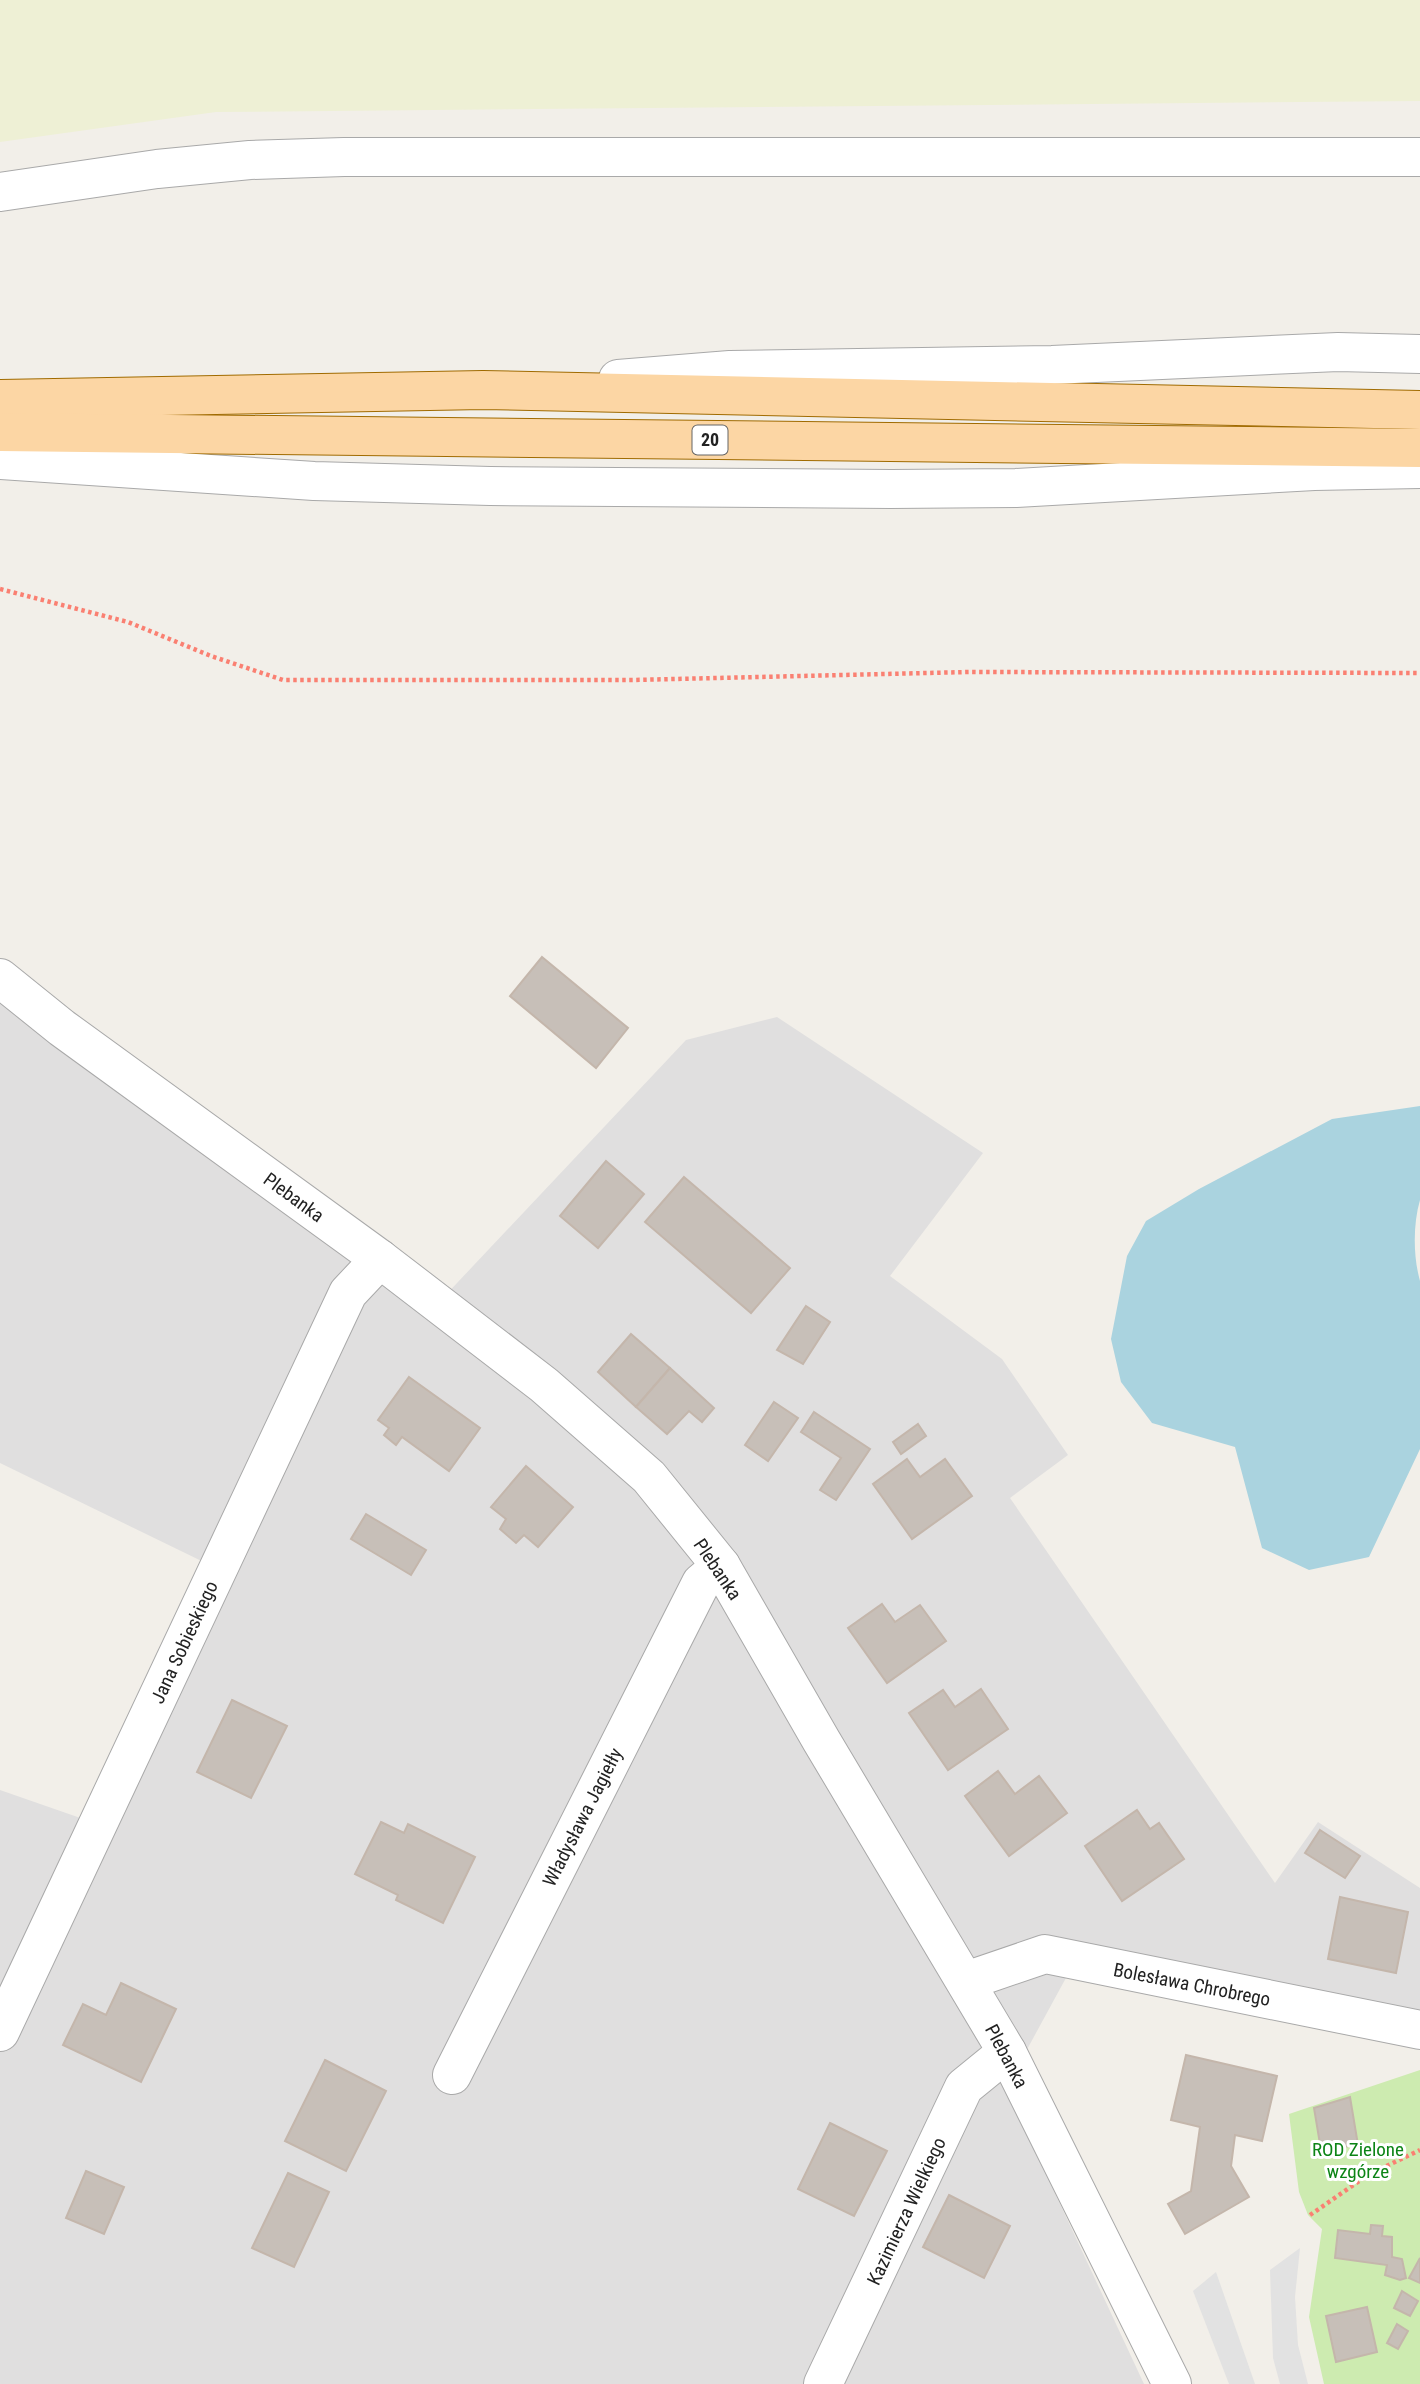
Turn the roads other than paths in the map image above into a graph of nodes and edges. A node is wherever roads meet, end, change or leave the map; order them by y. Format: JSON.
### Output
{"nodes":[{"id":1,"x":1420,"y":157,"type":"edge"},
{"id":2,"x":0,"y":192,"type":"edge"},
{"id":3,"x":1420,"y":354,"type":"edge"},
{"id":4,"x":483,"y":390,"type":"junction"},
{"id":5,"x":0,"y":398,"type":"edge"},
{"id":6,"x":1420,"y":410,"type":"edge"},
{"id":7,"x":0,"y":432,"type":"edge"},
{"id":8,"x":1420,"y":448,"type":"edge"},
{"id":9,"x":0,"y":460,"type":"edge"},
{"id":10,"x":1420,"y":469,"type":"edge"},
{"id":11,"x":0,"y":978,"type":"edge"},
{"id":12,"x":380,"y":1259,"type":"junction"},
{"id":13,"x":721,"y":1566,"type":"junction"},
{"id":14,"x":966,"y":1981,"type":"junction"},
{"id":15,"x":1420,"y":2030,"type":"edge"},
{"id":16,"x":0,"y":2032,"type":"edge"},
{"id":17,"x":1007,"y":2052,"type":"junction"},
{"id":18,"x":452,"y":2075,"type":"dead end"},
{"id":19,"x":823,"y":2384,"type":"edge"},
{"id":20,"x":1172,"y":2384,"type":"edge"}],
"edges":[{"from":1,"to":2,"type":"street"},
{"from":3,"to":4,"type":"street"},
{"from":4,"to":5,"type":"main road"},
{"from":4,"to":6,"type":"main road"},
{"from":7,"to":8,"type":"main road","number":"20"},
{"from":9,"to":10,"type":"street"},
{"from":11,"to":12,"type":"street","name":"Plebanka"},
{"from":12,"to":13,"type":"street","name":"Plebanka"},
{"from":12,"to":16,"type":"street","name":"Jana Sobieskiego"},
{"from":13,"to":14,"type":"street","name":"Plebanka"},
{"from":13,"to":18,"type":"street","name":"Władysława Jagiełły"},
{"from":14,"to":15,"type":"street","name":"Bolesława Chrobrego"},
{"from":14,"to":17,"type":"street","name":"Plebanka"},
{"from":17,"to":19,"type":"street","name":"Kazimierza Wielkiego"},
{"from":17,"to":20,"type":"street","name":"Plebanka"}]}
